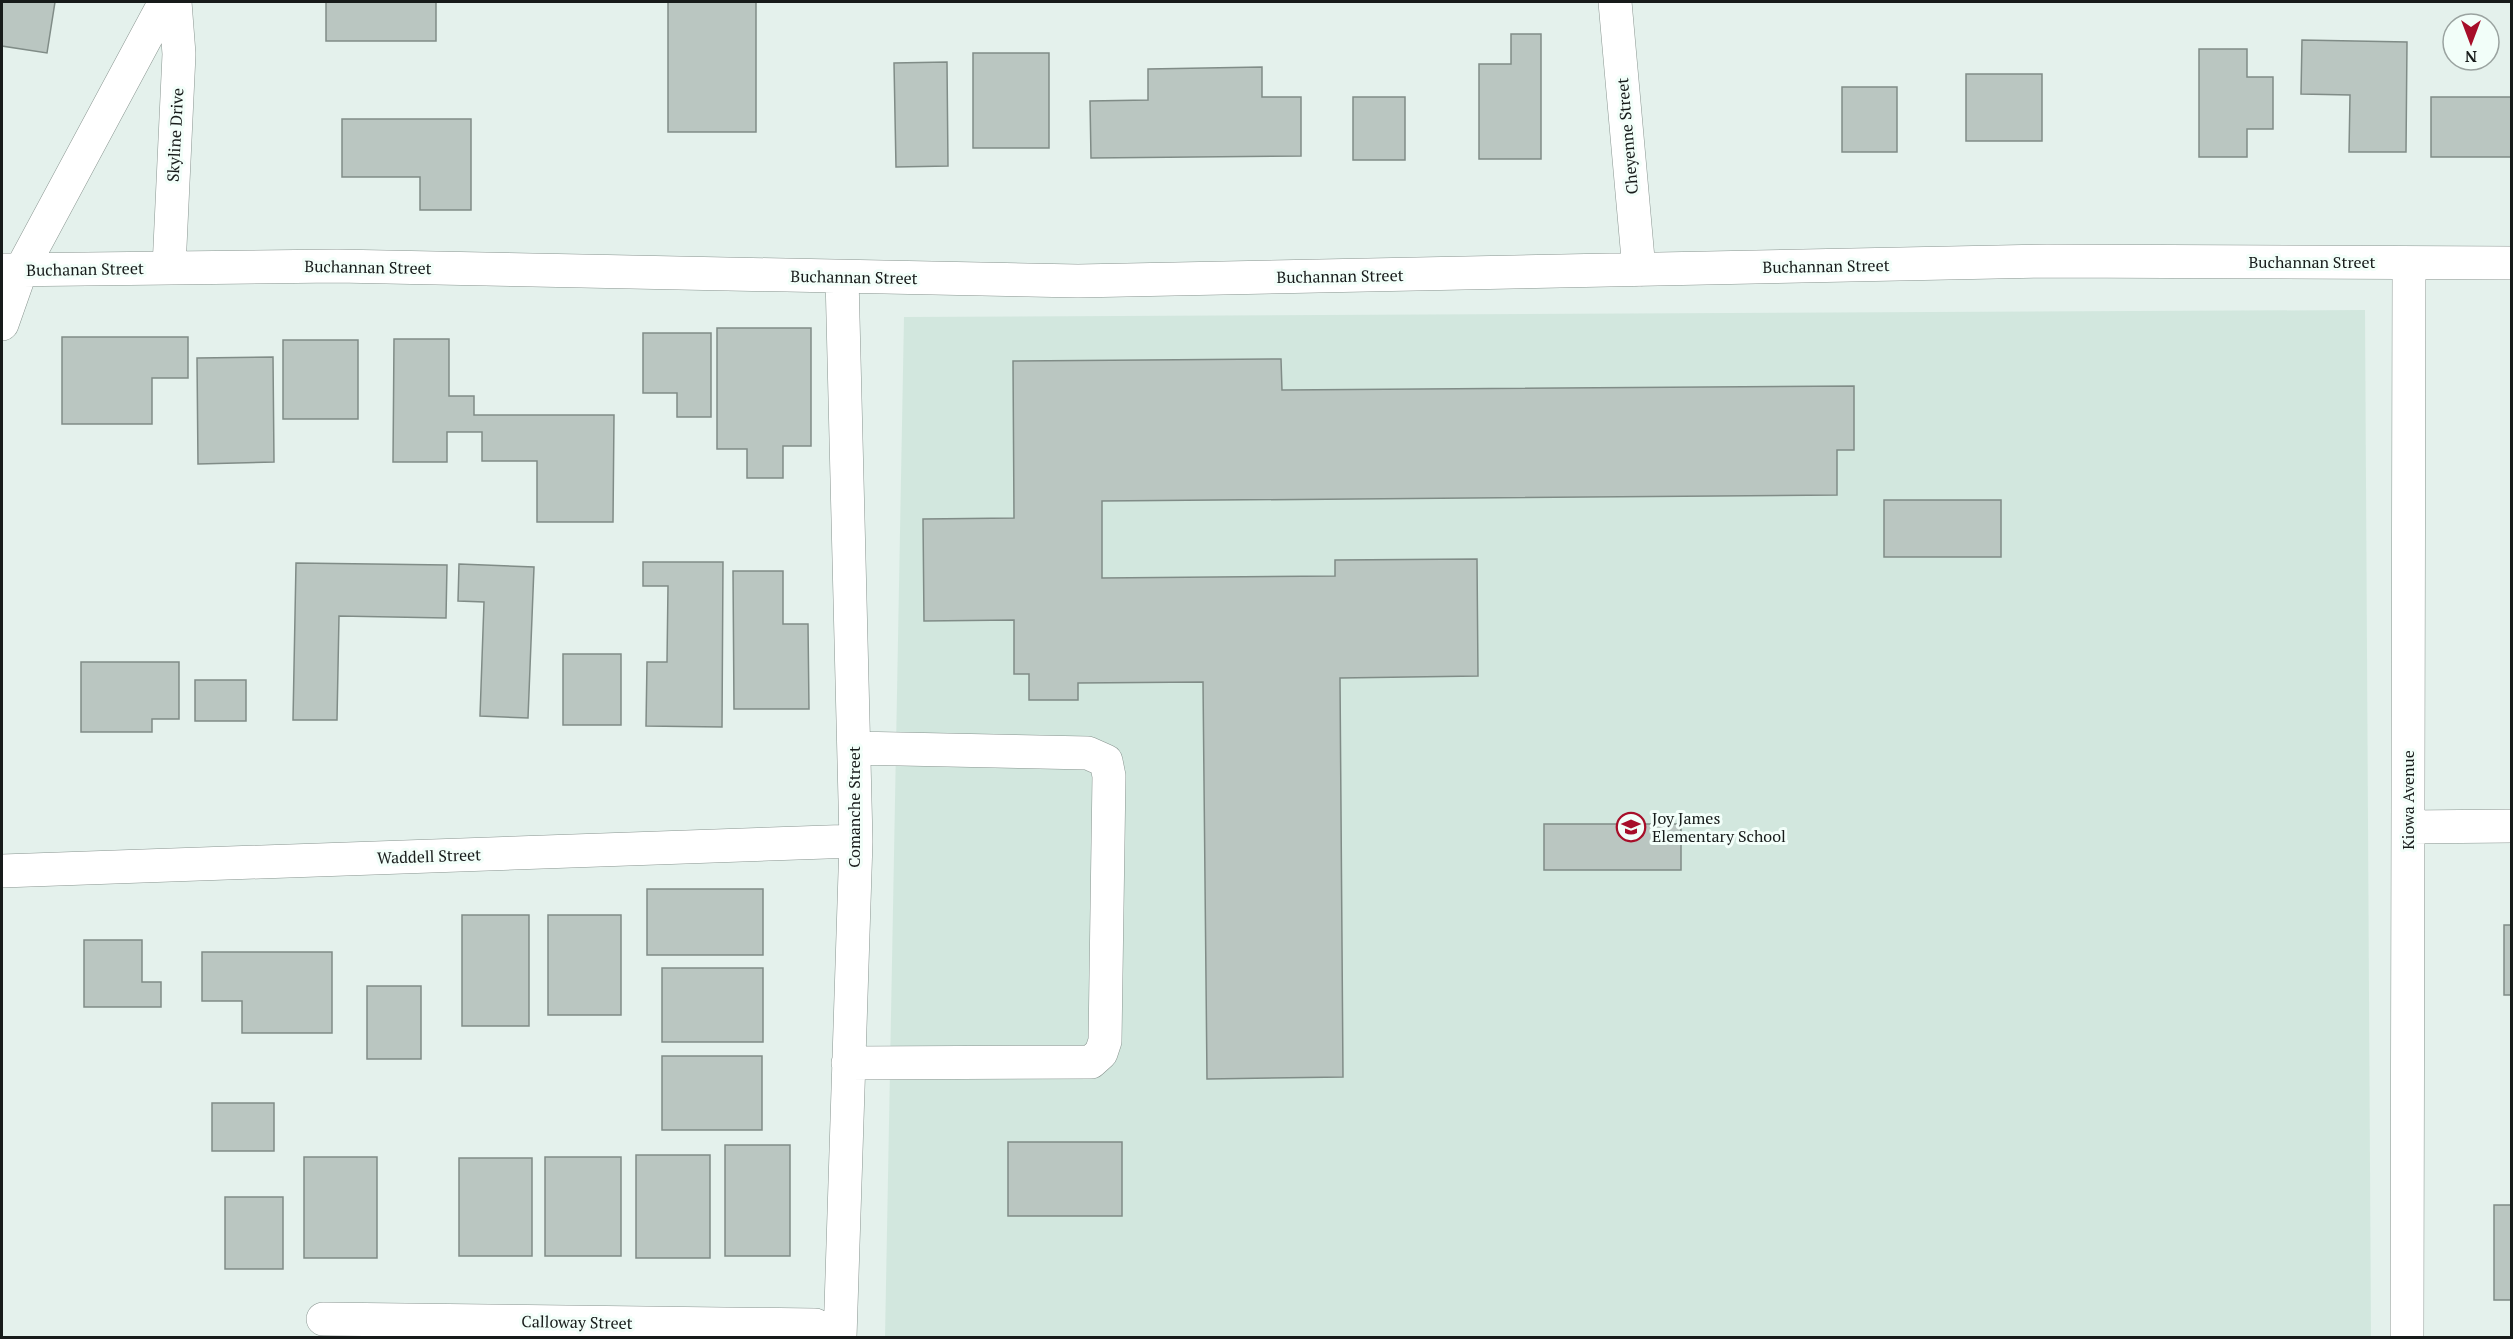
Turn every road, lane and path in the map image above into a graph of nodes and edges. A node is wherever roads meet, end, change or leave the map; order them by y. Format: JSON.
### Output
{"nodes":[{"id":1,"x":165,"y":2,"type":"edge"},
{"id":2,"x":175,"y":2,"type":"edge"},
{"id":3,"x":1616,"y":2,"type":"edge"},
{"id":4,"x":2409,"y":263,"type":"junction"},
{"id":5,"x":2511,"y":263,"type":"edge"},
{"id":6,"x":169,"y":268,"type":"junction"},
{"id":7,"x":11,"y":270,"type":"edge"},
{"id":8,"x":1639,"y":270,"type":"junction"},
{"id":9,"x":842,"y":277,"type":"junction"},
{"id":10,"x":2,"y":324,"type":"edge"},
{"id":11,"x":854,"y":748,"type":"junction"},
{"id":12,"x":2408,"y":826,"type":"junction"},
{"id":13,"x":2511,"y":826,"type":"edge"},
{"id":14,"x":856,"y":841,"type":"junction"},
{"id":15,"x":2,"y":872,"type":"edge"},
{"id":16,"x":848,"y":1063,"type":"junction"},
{"id":17,"x":323,"y":1319,"type":"dead end"},
{"id":18,"x":823,"y":1338,"type":"edge"},
{"id":19,"x":840,"y":1338,"type":"edge"},
{"id":20,"x":2407,"y":1338,"type":"edge"}],
"edges":[{"from":1,"to":7,"type":"street"},
{"from":2,"to":6,"type":"street","name":"Skyline Drive"},
{"from":3,"to":8,"type":"street","name":"Cheyenne Street"},
{"from":4,"to":5,"type":"street","name":"Buchannan Street"},
{"from":4,"to":8,"type":"street","name":"Buchannan Street"},
{"from":4,"to":12,"type":"street","name":"Kiowa Avenue"},
{"from":6,"to":7,"type":"street","name":"Buchanan Street"},
{"from":6,"to":9,"type":"street","name":"Buchannan Street"},
{"from":7,"to":10,"type":"street"},
{"from":8,"to":9,"type":"street","name":"Buchannan Street"},
{"from":9,"to":11,"type":"street","name":"Comanche Street"},
{"from":11,"to":14,"type":"street","name":"Comanche Street"},
{"from":11,"to":16,"type":"street"},
{"from":12,"to":13,"type":"street"},
{"from":12,"to":20,"type":"street","name":"Kiowa Avenue"},
{"from":14,"to":15,"type":"street","name":"Waddell Street"},
{"from":14,"to":16,"type":"street","name":"Comanche Street"},
{"from":16,"to":19,"type":"street","name":"Comanche Street"},
{"from":17,"to":18,"type":"street","name":"Calloway Street"}]}
